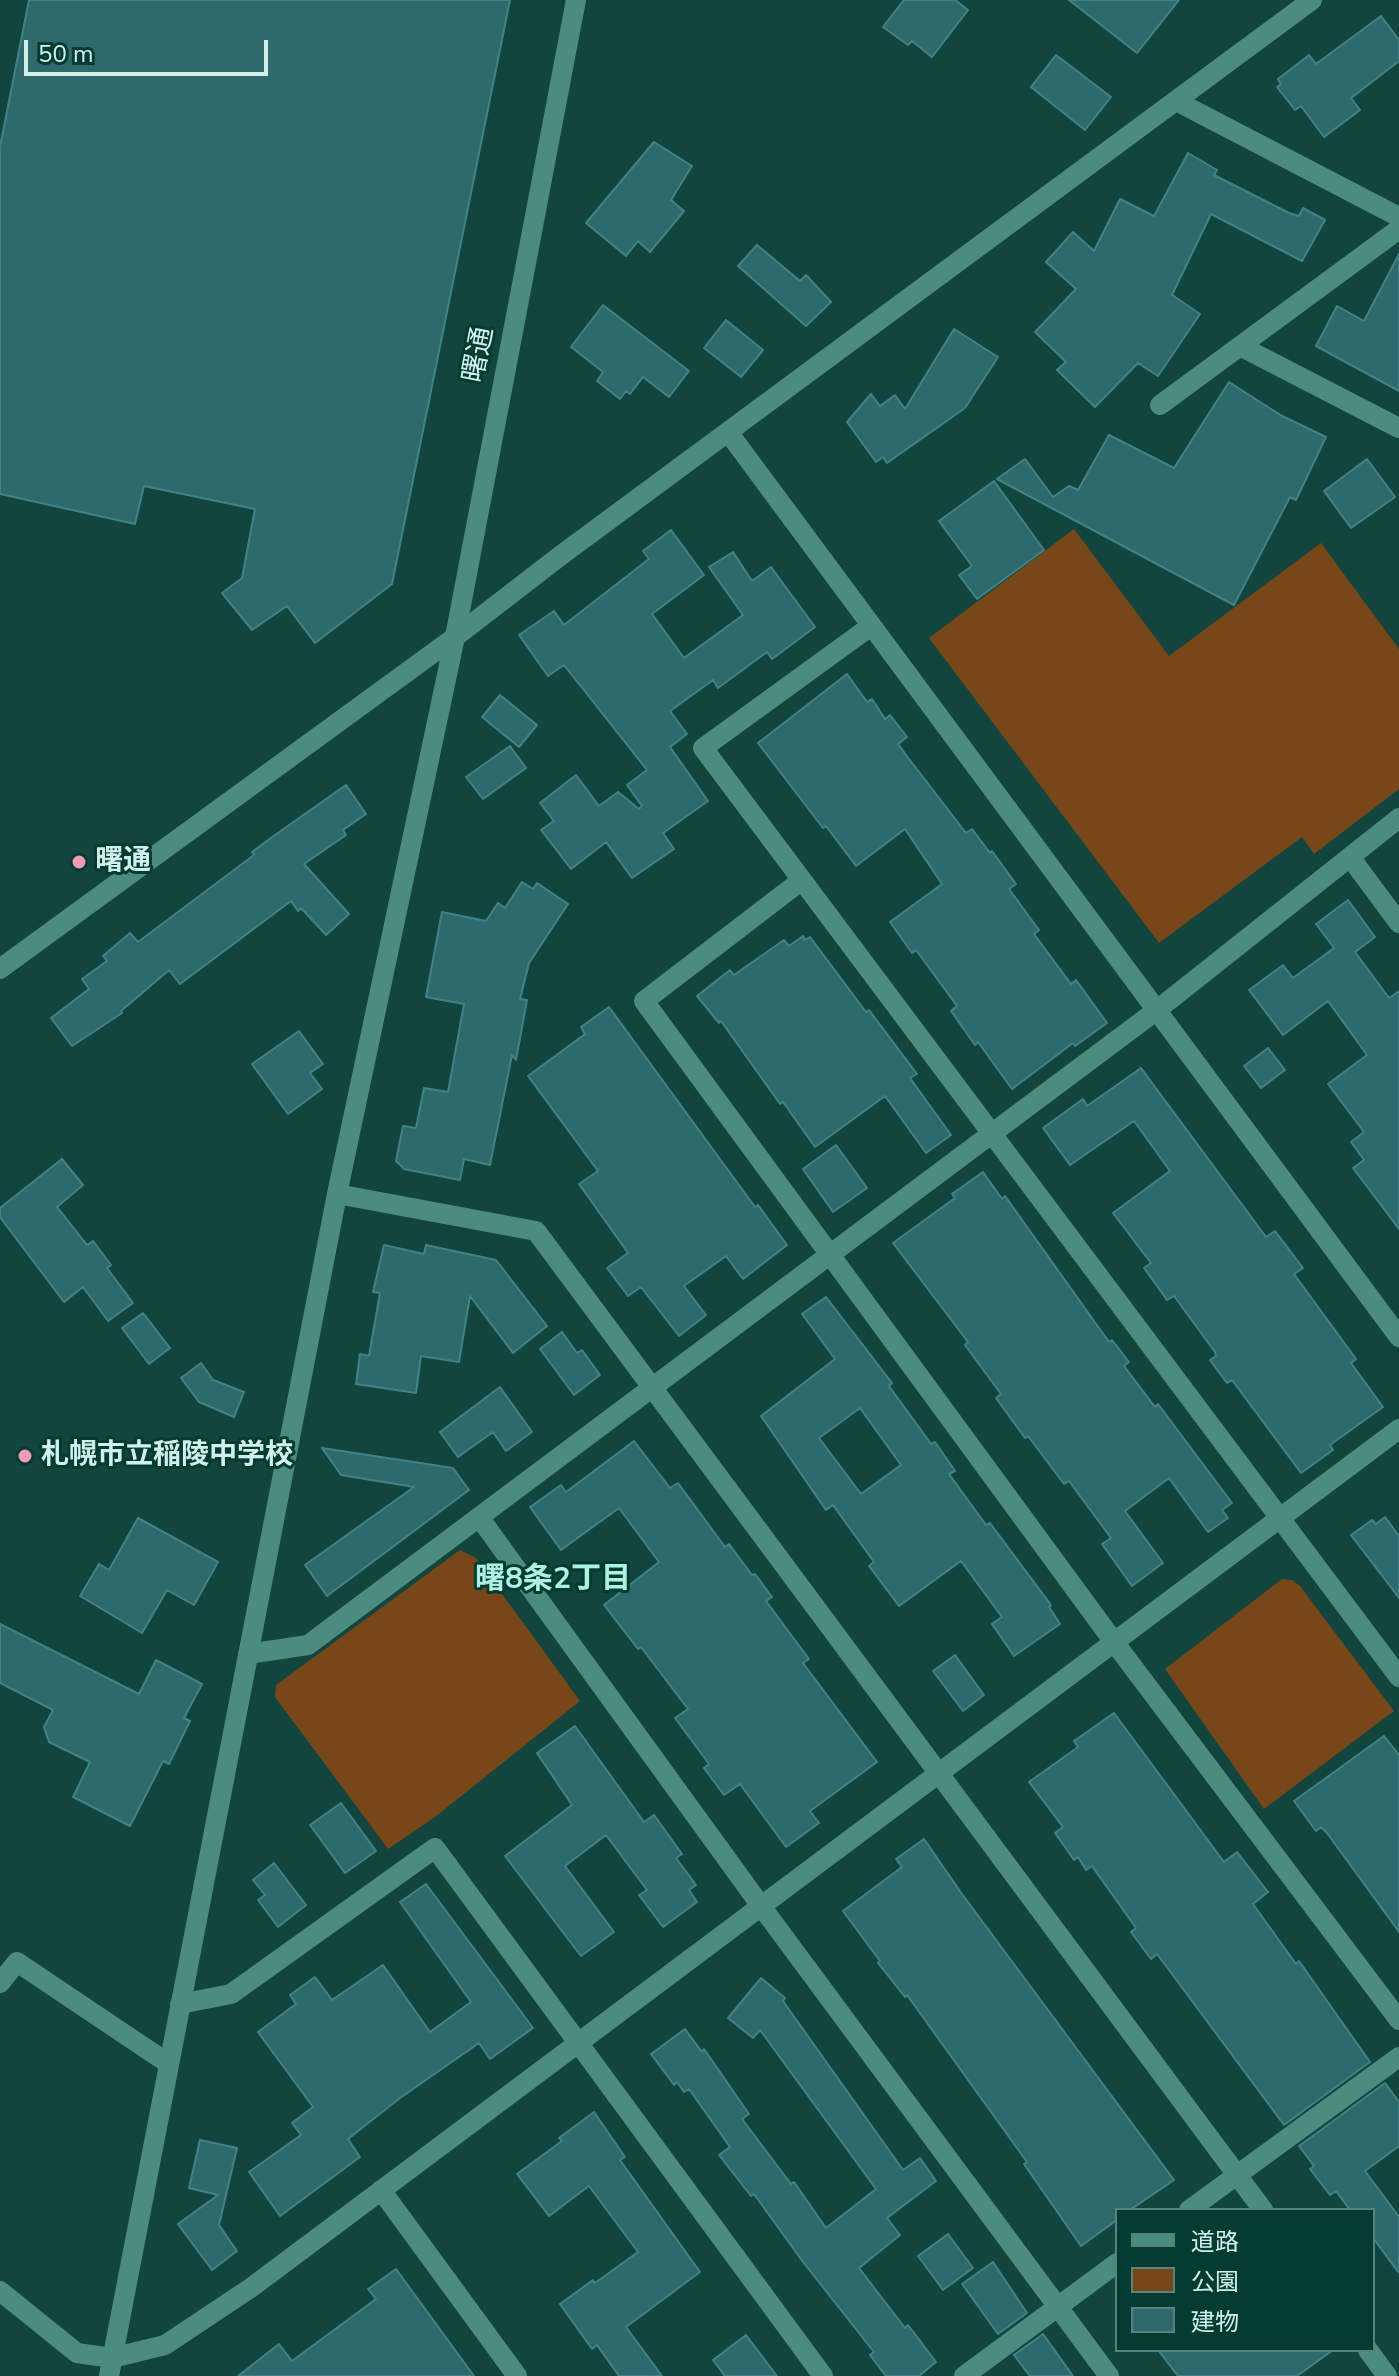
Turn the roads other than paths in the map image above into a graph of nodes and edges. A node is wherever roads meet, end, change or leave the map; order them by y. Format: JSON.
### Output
{"nodes":[{"id":1,"x":576,"y":0,"type":"edge"},
{"id":2,"x":1312,"y":0,"type":"edge"},
{"id":3,"x":1176,"y":101,"type":"junction"},
{"id":4,"x":1399,"y":217,"type":"edge"},
{"id":5,"x":1399,"y":229,"type":"edge"},
{"id":6,"x":1240,"y":346,"type":"junction"},
{"id":7,"x":1160,"y":405,"type":"dead end"},
{"id":8,"x":1399,"y":428,"type":"edge"},
{"id":9,"x":728,"y":432,"type":"junction"},
{"id":10,"x":871,"y":626,"type":"junction"},
{"id":11,"x":455,"y":637,"type":"junction"},
{"id":12,"x":1399,"y":818,"type":"edge"},
{"id":13,"x":1350,"y":857,"type":"junction"},
{"id":14,"x":802,"y":880,"type":"junction"},
{"id":15,"x":1399,"y":923,"type":"edge"},
{"id":16,"x":0,"y":969,"type":"edge"},
{"id":17,"x":1157,"y":1010,"type":"junction"},
{"id":18,"x":991,"y":1132,"type":"junction"},
{"id":19,"x":337,"y":1194,"type":"junction"},
{"id":20,"x":830,"y":1254,"type":"junction"},
{"id":21,"x":1399,"y":1337,"type":"edge"},
{"id":22,"x":652,"y":1387,"type":"junction"},
{"id":23,"x":1399,"y":1429,"type":"edge"},
{"id":24,"x":479,"y":1517,"type":"junction"},
{"id":25,"x":1280,"y":1518,"type":"junction"},
{"id":26,"x":1114,"y":1642,"type":"junction"},
{"id":27,"x":248,"y":1654,"type":"junction"},
{"id":28,"x":1399,"y":1677,"type":"edge"},
{"id":29,"x":938,"y":1773,"type":"junction"},
{"id":30,"x":761,"y":1906,"type":"junction"},
{"id":31,"x":0,"y":1983,"type":"edge"},
{"id":32,"x":180,"y":2004,"type":"junction"},
{"id":33,"x":1399,"y":2020,"type":"edge"},
{"id":34,"x":580,"y":2042,"type":"junction"},
{"id":35,"x":1399,"y":2057,"type":"edge"},
{"id":36,"x":169,"y":2064,"type":"junction"},
{"id":37,"x":1237,"y":2174,"type":"junction"},
{"id":38,"x":381,"y":2190,"type":"junction"},
{"id":39,"x":1192,"y":2208,"type":"edge"},
{"id":40,"x":1262,"y":2208,"type":"edge"},
{"id":41,"x":1115,"y":2264,"type":"edge"},
{"id":42,"x":0,"y":2291,"type":"edge"},
{"id":43,"x":1058,"y":2307,"type":"junction"},
{"id":44,"x":1369,"y":2352,"type":"edge"},
{"id":45,"x":110,"y":2367,"type":"edge"},
{"id":46,"x":517,"y":2376,"type":"edge"},
{"id":47,"x":823,"y":2376,"type":"edge"},
{"id":48,"x":964,"y":2376,"type":"edge"},
{"id":49,"x":1109,"y":2376,"type":"edge"},
{"id":50,"x":1387,"y":2376,"type":"edge"}],
"edges":[{"from":1,"to":11,"type":"street","name":"曙通"},
{"from":2,"to":3,"type":"street"},
{"from":3,"to":4,"type":"street"},
{"from":3,"to":9,"type":"street"},
{"from":5,"to":6,"type":"street"},
{"from":6,"to":7,"type":"street"},
{"from":6,"to":8,"type":"street"},
{"from":9,"to":10,"type":"street"},
{"from":9,"to":11,"type":"street"},
{"from":10,"to":14,"type":"street"},
{"from":10,"to":17,"type":"street"},
{"from":11,"to":16,"type":"street"},
{"from":11,"to":19,"type":"street","name":"曙通"},
{"from":12,"to":13,"type":"street"},
{"from":13,"to":15,"type":"street"},
{"from":13,"to":17,"type":"street"},
{"from":14,"to":18,"type":"street"},
{"from":14,"to":20,"type":"street"},
{"from":17,"to":18,"type":"street"},
{"from":17,"to":21,"type":"street"},
{"from":18,"to":20,"type":"street"},
{"from":18,"to":25,"type":"street"},
{"from":19,"to":22,"type":"street"},
{"from":19,"to":27,"type":"street","name":"曙通"},
{"from":20,"to":22,"type":"street"},
{"from":20,"to":26,"type":"street"},
{"from":22,"to":24,"type":"street"},
{"from":22,"to":29,"type":"street"},
{"from":23,"to":25,"type":"street"},
{"from":24,"to":27,"type":"street"},
{"from":24,"to":30,"type":"street"},
{"from":25,"to":26,"type":"street"},
{"from":25,"to":28,"type":"street"},
{"from":26,"to":29,"type":"street"},
{"from":26,"to":33,"type":"street"},
{"from":27,"to":32,"type":"street","name":"曙通"},
{"from":29,"to":30,"type":"street"},
{"from":29,"to":37,"type":"street"},
{"from":30,"to":34,"type":"street"},
{"from":30,"to":43,"type":"street"},
{"from":31,"to":36,"type":"street"},
{"from":32,"to":34,"type":"street"},
{"from":32,"to":36,"type":"street","name":"曙通"},
{"from":34,"to":38,"type":"street"},
{"from":34,"to":47,"type":"street"},
{"from":35,"to":37,"type":"street"},
{"from":36,"to":45,"type":"street","name":"曙通"},
{"from":37,"to":39,"type":"street"},
{"from":37,"to":40,"type":"street"},
{"from":38,"to":45,"type":"street"},
{"from":38,"to":46,"type":"street"},
{"from":41,"to":43,"type":"street"},
{"from":42,"to":45,"type":"street"},
{"from":43,"to":48,"type":"street"},
{"from":43,"to":49,"type":"street"},
{"from":44,"to":50,"type":"street"}]}
